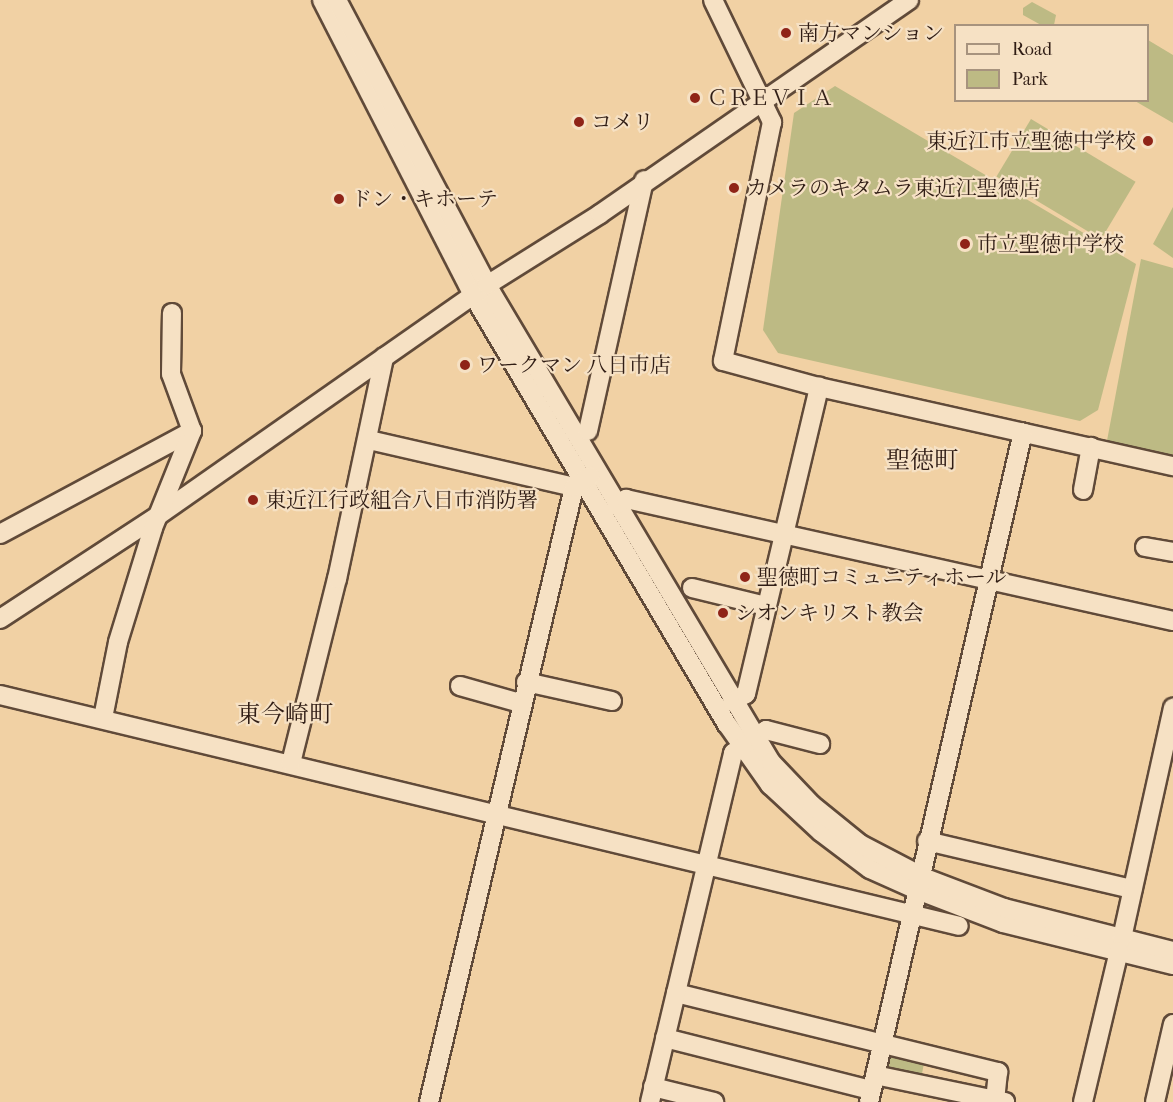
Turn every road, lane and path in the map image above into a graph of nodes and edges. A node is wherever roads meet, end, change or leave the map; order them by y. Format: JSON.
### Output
{"nodes":[{"id":1,"x":322,"y":0,"type":"edge"},
{"id":2,"x":337,"y":0,"type":"edge"},
{"id":3,"x":713,"y":0,"type":"edge"},
{"id":4,"x":909,"y":0,"type":"edge"},
{"id":5,"x":762,"y":100,"type":"junction"},
{"id":6,"x":644,"y":180,"type":"junction"},
{"id":7,"x":480,"y":290,"type":"junction"},
{"id":8,"x":172,"y":313,"type":"dead end"},
{"id":9,"x":384,"y":357,"type":"junction"},
{"id":10,"x":819,"y":387,"type":"junction"},
{"id":11,"x":588,"y":430,"type":"dead end"},
{"id":12,"x":192,"y":431,"type":"junction"},
{"id":13,"x":1023,"y":432,"type":"junction"},
{"id":14,"x":369,"y":440,"type":"junction"},
{"id":15,"x":1091,"y":447,"type":"junction"},
{"id":16,"x":1173,"y":466,"type":"edge"},
{"id":17,"x":585,"y":480,"type":"junction"},
{"id":18,"x":1083,"y":490,"type":"dead end"},
{"id":19,"x":616,"y":505,"type":"junction"},
{"id":20,"x":159,"y":515,"type":"junction"},
{"id":21,"x":0,"y":534,"type":"edge"},
{"id":22,"x":783,"y":534,"type":"junction"},
{"id":23,"x":1145,"y":547,"type":"dead end"},
{"id":24,"x":1173,"y":552,"type":"edge"},
{"id":25,"x":987,"y":578,"type":"junction"},
{"id":26,"x":692,"y":588,"type":"dead end"},
{"id":27,"x":766,"y":606,"type":"junction"},
{"id":28,"x":0,"y":619,"type":"edge"},
{"id":29,"x":1173,"y":621,"type":"edge"},
{"id":30,"x":526,"y":682,"type":"junction"},
{"id":31,"x":460,"y":686,"type":"dead end"},
{"id":32,"x":0,"y":694,"type":"edge"},
{"id":33,"x":612,"y":702,"type":"dead end"},
{"id":34,"x":732,"y":702,"type":"junction"},
{"id":35,"x":520,"y":703,"type":"junction"},
{"id":36,"x":1173,"y":708,"type":"edge"},
{"id":37,"x":103,"y":718,"type":"junction"},
{"id":38,"x":749,"y":742,"type":"junction"},
{"id":39,"x":820,"y":744,"type":"dead end"},
{"id":40,"x":291,"y":763,"type":"junction"},
{"id":41,"x":495,"y":817,"type":"junction"},
{"id":42,"x":927,"y":841,"type":"junction"},
{"id":43,"x":706,"y":865,"type":"junction"},
{"id":44,"x":917,"y":882,"type":"junction"},
{"id":45,"x":1132,"y":890,"type":"junction"},
{"id":46,"x":910,"y":915,"type":"junction"},
{"id":47,"x":959,"y":926,"type":"dead end"},
{"id":48,"x":1121,"y":944,"type":"junction"},
{"id":49,"x":1173,"y":951,"type":"edge"},
{"id":50,"x":1173,"y":965,"type":"edge"},
{"id":51,"x":676,"y":993,"type":"junction"},
{"id":52,"x":1173,"y":1024,"type":"edge"},
{"id":53,"x":665,"y":1038,"type":"junction"},
{"id":54,"x":882,"y":1043,"type":"junction"},
{"id":55,"x":872,"y":1089,"type":"edge"},
{"id":56,"x":651,"y":1094,"type":"edge"},
{"id":57,"x":1001,"y":1101,"type":"edge"},
{"id":58,"x":429,"y":1102,"type":"edge"},
{"id":59,"x":714,"y":1102,"type":"edge"},
{"id":60,"x":1083,"y":1102,"type":"edge"},
{"id":61,"x":1155,"y":1102,"type":"edge"}],
"edges":[{"from":1,"to":7,"type":"street"},
{"from":2,"to":7,"type":"street"},
{"from":3,"to":5,"type":"street"},
{"from":4,"to":5,"type":"street"},
{"from":5,"to":6,"type":"street"},
{"from":5,"to":10,"type":"street"},
{"from":6,"to":7,"type":"street"},
{"from":6,"to":11,"type":"street"},
{"from":7,"to":9,"type":"street"},
{"from":7,"to":17,"type":"street"},
{"from":8,"to":12,"type":"street"},
{"from":9,"to":14,"type":"street"},
{"from":9,"to":20,"type":"street"},
{"from":10,"to":13,"type":"street"},
{"from":10,"to":22,"type":"street"},
{"from":12,"to":20,"type":"street"},
{"from":12,"to":21,"type":"street"},
{"from":13,"to":15,"type":"street"},
{"from":13,"to":25,"type":"street"},
{"from":14,"to":17,"type":"street"},
{"from":14,"to":40,"type":"street"},
{"from":15,"to":16,"type":"street"},
{"from":15,"to":18,"type":"street"},
{"from":17,"to":19,"type":"street"},
{"from":17,"to":30,"type":"street"},
{"from":17,"to":38,"type":"street"},
{"from":19,"to":22,"type":"street"},
{"from":19,"to":34,"type":"street"},
{"from":20,"to":28,"type":"street"},
{"from":20,"to":37,"type":"street"},
{"from":22,"to":25,"type":"street"},
{"from":22,"to":27,"type":"street"},
{"from":23,"to":24,"type":"street"},
{"from":25,"to":29,"type":"street"},
{"from":25,"to":42,"type":"street"},
{"from":26,"to":27,"type":"street"},
{"from":27,"to":34,"type":"street"},
{"from":30,"to":33,"type":"street"},
{"from":30,"to":35,"type":"street"},
{"from":31,"to":35,"type":"street"},
{"from":32,"to":37,"type":"street"},
{"from":34,"to":38,"type":"street"},
{"from":35,"to":41,"type":"street"},
{"from":36,"to":45,"type":"street"},
{"from":37,"to":40,"type":"street"},
{"from":38,"to":39,"type":"street"},
{"from":38,"to":43,"type":"street"},
{"from":38,"to":44,"type":"street"},
{"from":40,"to":41,"type":"street"},
{"from":41,"to":43,"type":"street"},
{"from":41,"to":58,"type":"street"},
{"from":42,"to":44,"type":"street"},
{"from":42,"to":45,"type":"street"},
{"from":43,"to":46,"type":"street"},
{"from":43,"to":51,"type":"street"},
{"from":44,"to":46,"type":"street"},
{"from":44,"to":48,"type":"street"},
{"from":45,"to":48,"type":"street"},
{"from":46,"to":47,"type":"street"},
{"from":46,"to":54,"type":"street"},
{"from":48,"to":49,"type":"street"},
{"from":48,"to":50,"type":"street"},
{"from":48,"to":60,"type":"street"},
{"from":51,"to":53,"type":"street"},
{"from":51,"to":54,"type":"street"},
{"from":52,"to":61,"type":"street"},
{"from":53,"to":55,"type":"street"},
{"from":53,"to":56,"type":"street"},
{"from":54,"to":55,"type":"street"},
{"from":54,"to":57,"type":"street"},
{"from":55,"to":57,"type":"street"},
{"from":56,"to":59,"type":"street"}]}
